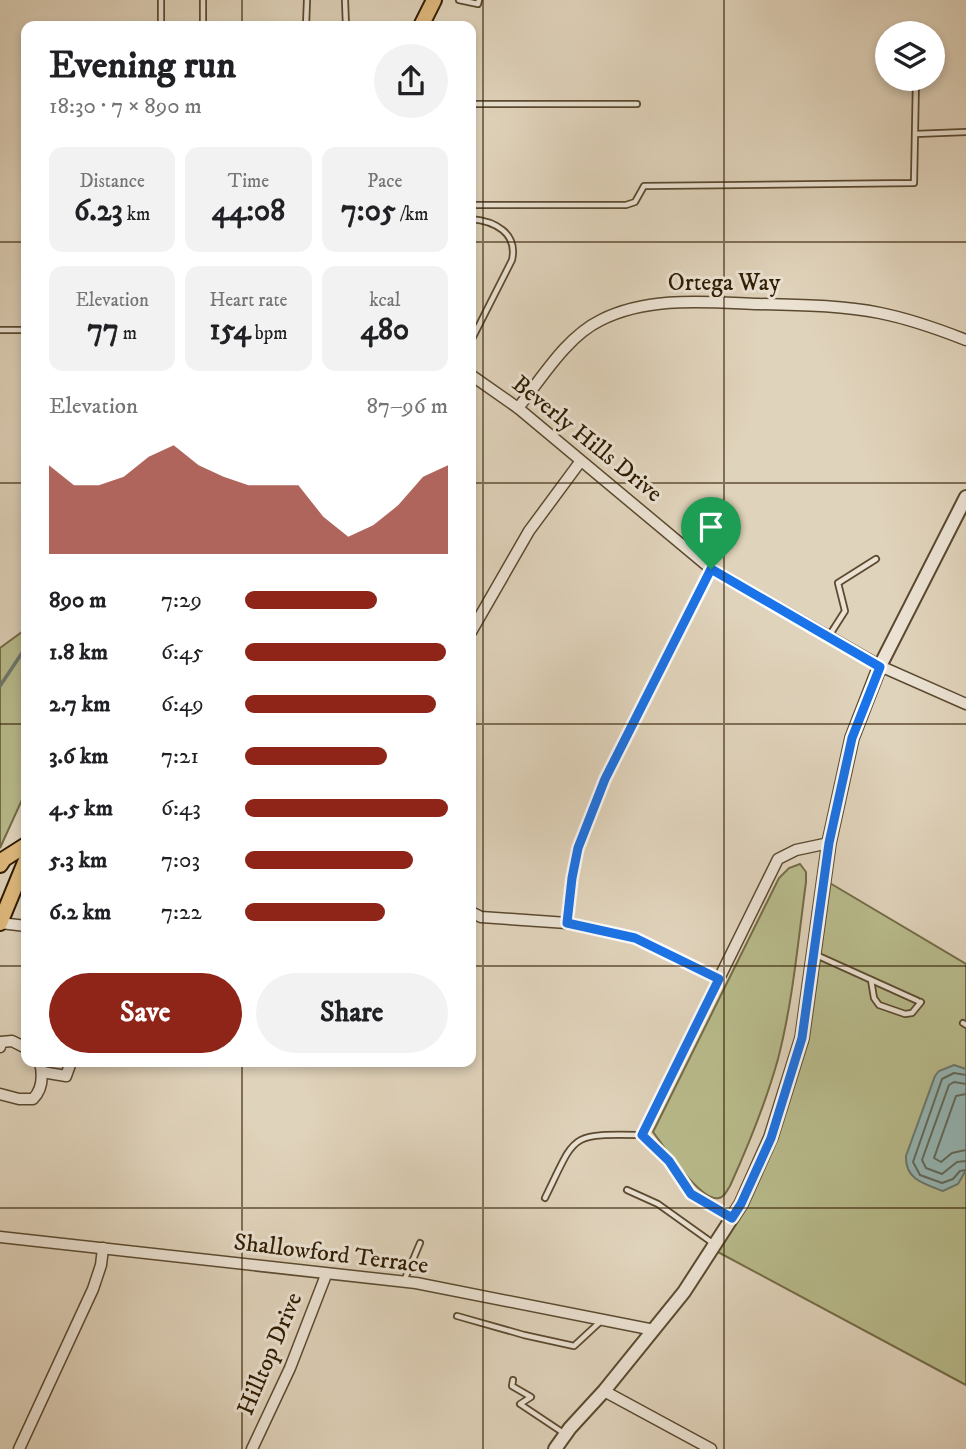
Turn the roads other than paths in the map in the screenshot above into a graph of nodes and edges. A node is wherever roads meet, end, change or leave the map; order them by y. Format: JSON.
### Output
{"nodes":[{"id":1,"x":161,"y":0,"type":"edge"},
{"id":2,"x":203,"y":0,"type":"edge"},
{"id":3,"x":307,"y":0,"type":"edge"},
{"id":4,"x":345,"y":0,"type":"edge"},
{"id":5,"x":459,"y":0,"type":"edge"},
{"id":6,"x":479,"y":0,"type":"edge"},
{"id":7,"x":428,"y":3,"type":"edge"},
{"id":8,"x":161,"y":21,"type":"edge"},
{"id":9,"x":203,"y":21,"type":"edge"},
{"id":10,"x":306,"y":21,"type":"edge"},
{"id":11,"x":346,"y":21,"type":"edge"},
{"id":12,"x":423,"y":21,"type":"edge"},
{"id":13,"x":916,"y":91,"type":"edge"},
{"id":14,"x":476,"y":104,"type":"edge"},
{"id":15,"x":637,"y":104,"type":"dead end"},
{"id":16,"x":966,"y":132,"type":"edge"},
{"id":17,"x":915,"y":134,"type":"junction"},
{"id":18,"x":476,"y":205,"type":"edge"},
{"id":19,"x":476,"y":220,"type":"edge"},
{"id":20,"x":0,"y":330,"type":"edge"},
{"id":21,"x":21,"y":330,"type":"edge"},
{"id":22,"x":476,"y":331,"type":"edge"},
{"id":23,"x":966,"y":340,"type":"edge"},
{"id":24,"x":476,"y":378,"type":"edge"},
{"id":25,"x":518,"y":408,"type":"junction"},
{"id":26,"x":580,"y":462,"type":"junction"},
{"id":27,"x":966,"y":497,"type":"edge"},
{"id":28,"x":876,"y":559,"type":"dead end"},
{"id":29,"x":711,"y":569,"type":"junction"},
{"id":30,"x":476,"y":623,"type":"edge"},
{"id":31,"x":829,"y":637,"type":"junction"},
{"id":32,"x":880,"y":667,"type":"junction"},
{"id":33,"x":966,"y":704,"type":"edge"},
{"id":34,"x":829,"y":843,"type":"junction"},
{"id":35,"x":21,"y":848,"type":"edge"},
{"id":36,"x":0,"y":865,"type":"edge"},
{"id":37,"x":21,"y":872,"type":"edge"},
{"id":38,"x":476,"y":914,"type":"edge"},
{"id":39,"x":0,"y":923,"type":"edge"},
{"id":40,"x":567,"y":923,"type":"junction"},
{"id":41,"x":21,"y":925,"type":"edge"},
{"id":42,"x":814,"y":954,"type":"junction"},
{"id":43,"x":719,"y":979,"type":"junction"},
{"id":44,"x":871,"y":979,"type":"junction"},
{"id":45,"x":21,"y":1046,"type":"edge"},
{"id":46,"x":0,"y":1047,"type":"edge"},
{"id":47,"x":41,"y":1067,"type":"edge"},
{"id":48,"x":69,"y":1067,"type":"edge"},
{"id":49,"x":0,"y":1094,"type":"edge"},
{"id":50,"x":642,"y":1135,"type":"junction"},
{"id":51,"x":627,"y":1191,"type":"dead end"},
{"id":52,"x":545,"y":1198,"type":"dead end"},
{"id":53,"x":732,"y":1218,"type":"junction"},
{"id":54,"x":0,"y":1237,"type":"edge"},
{"id":55,"x":420,"y":1244,"type":"dead end"},
{"id":56,"x":715,"y":1245,"type":"junction"},
{"id":57,"x":103,"y":1248,"type":"junction"},
{"id":58,"x":326,"y":1275,"type":"junction"},
{"id":59,"x":403,"y":1282,"type":"junction"},
{"id":60,"x":457,"y":1316,"type":"dead end"},
{"id":61,"x":602,"y":1320,"type":"junction"},
{"id":62,"x":654,"y":1330,"type":"junction"},
{"id":63,"x":513,"y":1380,"type":"dead end"},
{"id":64,"x":604,"y":1391,"type":"junction"},
{"id":65,"x":565,"y":1435,"type":"junction"},
{"id":66,"x":19,"y":1449,"type":"edge"},
{"id":67,"x":252,"y":1449,"type":"edge"},
{"id":68,"x":555,"y":1449,"type":"edge"},
{"id":69,"x":711,"y":1449,"type":"edge"}],
"edges":[{"from":1,"to":8,"type":"lane"},
{"from":2,"to":9,"type":"lane"},
{"from":3,"to":10,"type":"lane"},
{"from":4,"to":11,"type":"lane"},
{"from":5,"to":6,"type":"lane"},
{"from":7,"to":12,"type":"main road"},
{"from":13,"to":17,"type":"lane"},
{"from":14,"to":15,"type":"lane"},
{"from":16,"to":17,"type":"lane"},
{"from":17,"to":18,"type":"lane"},
{"from":19,"to":22,"type":"lane"},
{"from":20,"to":21,"type":"lane"},
{"from":23,"to":25,"type":"street","name":"Ortega Way"},
{"from":24,"to":25,"type":"street","name":"Beverly Hills Drive"},
{"from":25,"to":26,"type":"street","name":"Beverly Hills Drive"},
{"from":26,"to":29,"type":"street","name":"Beverly Hills Drive"},
{"from":26,"to":30,"type":"street"},
{"from":27,"to":32,"type":"street"},
{"from":28,"to":31,"type":"lane"},
{"from":29,"to":31,"type":"street","name":"Beverly Hills Drive"},
{"from":29,"to":40,"type":"street"},
{"from":31,"to":32,"type":"street","name":"Beverly Hills Drive"},
{"from":32,"to":33,"type":"street","name":"Beverly Hills Drive"},
{"from":32,"to":34,"type":"street"},
{"from":34,"to":42,"type":"street"},
{"from":34,"to":43,"type":"street"},
{"from":35,"to":36,"type":"main road"},
{"from":37,"to":39,"type":"main road"},
{"from":38,"to":40,"type":"street"},
{"from":39,"to":41,"type":"street"},
{"from":40,"to":43,"type":"street"},
{"from":42,"to":44,"type":"lane"},
{"from":42,"to":53,"type":"street"},
{"from":43,"to":50,"type":"street"},
{"from":44,"to":44,"type":"lane"},
{"from":45,"to":46,"type":"street"},
{"from":47,"to":48,"type":"street"},
{"from":47,"to":49,"type":"street"},
{"from":50,"to":52,"type":"lane"},
{"from":50,"to":53,"type":"lane"},
{"from":51,"to":56,"type":"lane"},
{"from":53,"to":56,"type":"street"},
{"from":54,"to":57,"type":"street","name":"Shallowford Terrace"},
{"from":55,"to":59,"type":"lane"},
{"from":56,"to":62,"type":"street"},
{"from":57,"to":58,"type":"street","name":"Shallowford Terrace"},
{"from":57,"to":66,"type":"street"},
{"from":58,"to":59,"type":"street","name":"Shallowford Terrace"},
{"from":58,"to":67,"type":"street","name":"Hilltop Drive"},
{"from":59,"to":61,"type":"street","name":"Shallowford Terrace"},
{"from":60,"to":61,"type":"lane"},
{"from":61,"to":62,"type":"street","name":"Shallowford Terrace"},
{"from":62,"to":64,"type":"street"},
{"from":63,"to":65,"type":"lane"},
{"from":64,"to":65,"type":"street"},
{"from":64,"to":69,"type":"street"},
{"from":65,"to":68,"type":"street"}]}
